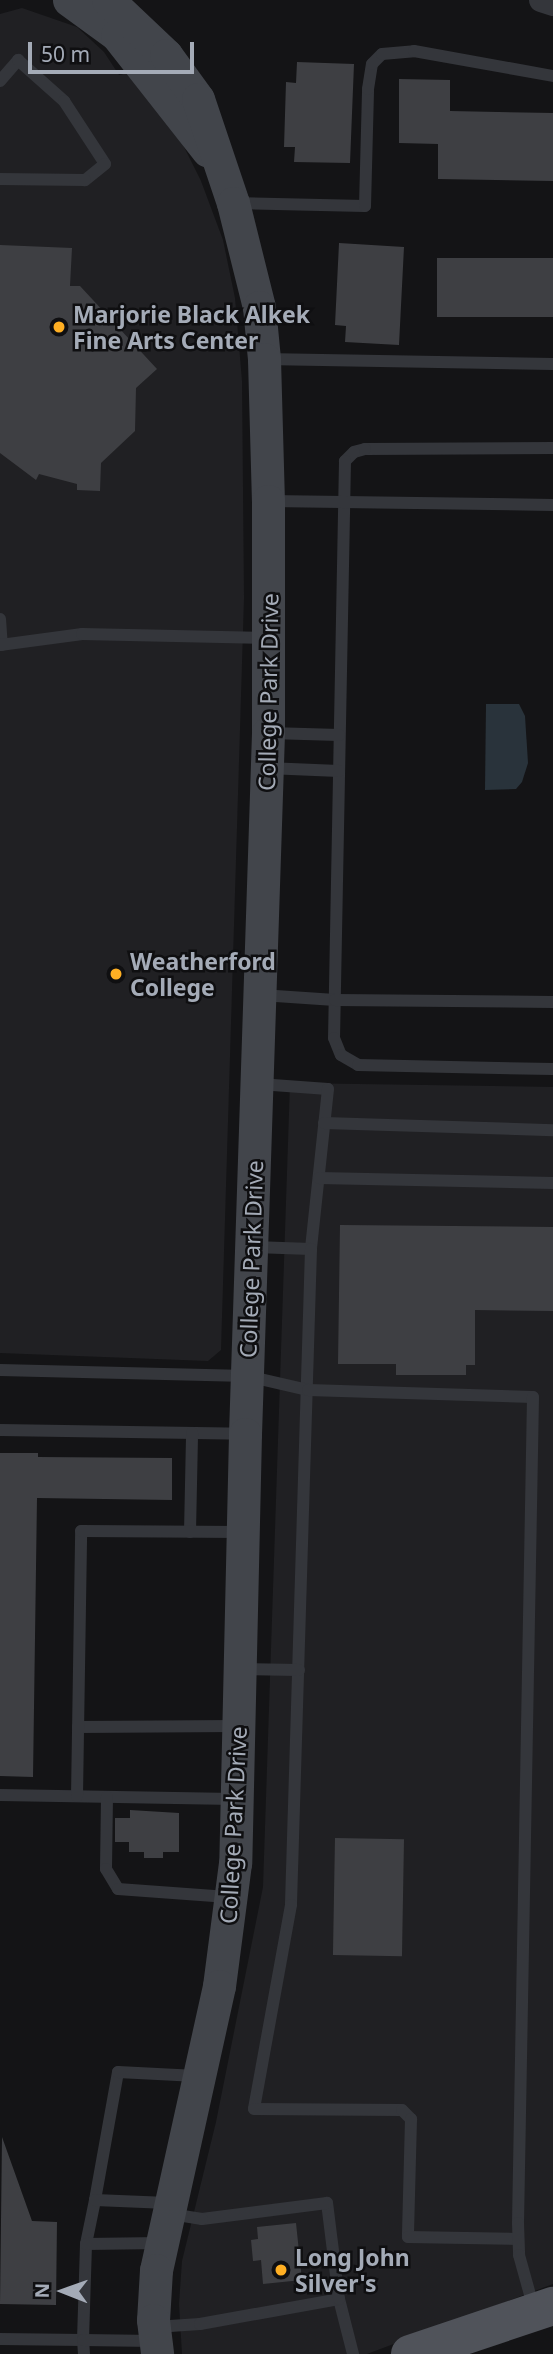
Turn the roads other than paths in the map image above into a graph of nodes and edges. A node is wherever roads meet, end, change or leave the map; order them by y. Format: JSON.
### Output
{"nodes":[{"id":1,"x":69,"y":0,"type":"edge"},
{"id":2,"x":108,"y":0,"type":"edge"},
{"id":3,"x":541,"y":0,"type":"edge"},
{"id":4,"x":553,"y":4,"type":"edge"},
{"id":5,"x":553,"y":76,"type":"edge"},
{"id":6,"x":0,"y":80,"type":"edge"},
{"id":7,"x":217,"y":161,"type":"junction"},
{"id":8,"x":0,"y":179,"type":"edge"},
{"id":9,"x":233,"y":203,"type":"junction"},
{"id":10,"x":264,"y":359,"type":"junction"},
{"id":11,"x":553,"y":364,"type":"edge"},
{"id":12,"x":553,"y":448,"type":"edge"},
{"id":13,"x":268,"y":501,"type":"junction"},
{"id":14,"x":343,"y":504,"type":"junction"},
{"id":15,"x":553,"y":505,"type":"edge"},
{"id":16,"x":0,"y":619,"type":"edge"},
{"id":17,"x":270,"y":638,"type":"junction"},
{"id":18,"x":1,"y":645,"type":"edge"},
{"id":19,"x":268,"y":733,"type":"junction"},
{"id":20,"x":339,"y":735,"type":"junction"},
{"id":21,"x":267,"y":768,"type":"junction"},
{"id":22,"x":339,"y":771,"type":"junction"},
{"id":23,"x":261,"y":995,"type":"junction"},
{"id":24,"x":335,"y":1000,"type":"junction"},
{"id":25,"x":553,"y":1002,"type":"edge"},
{"id":26,"x":553,"y":1069,"type":"edge"},
{"id":27,"x":257,"y":1084,"type":"junction"},
{"id":28,"x":324,"y":1123,"type":"junction"},
{"id":29,"x":553,"y":1130,"type":"edge"},
{"id":30,"x":319,"y":1178,"type":"junction"},
{"id":31,"x":553,"y":1183,"type":"edge"},
{"id":32,"x":252,"y":1247,"type":"junction"},
{"id":33,"x":312,"y":1250,"type":"junction"},
{"id":34,"x":0,"y":1370,"type":"edge"},
{"id":35,"x":247,"y":1376,"type":"junction"},
{"id":36,"x":308,"y":1390,"type":"junction"},
{"id":37,"x":0,"y":1430,"type":"edge"},
{"id":38,"x":192,"y":1433,"type":"junction"},
{"id":39,"x":245,"y":1434,"type":"junction"},
{"id":40,"x":190,"y":1532,"type":"junction"},
{"id":41,"x":243,"y":1532,"type":"junction"},
{"id":42,"x":240,"y":1669,"type":"junction"},
{"id":43,"x":299,"y":1670,"type":"junction"},
{"id":44,"x":239,"y":1726,"type":"junction"},
{"id":45,"x":78,"y":1727,"type":"junction"},
{"id":46,"x":0,"y":1795,"type":"edge"},
{"id":47,"x":78,"y":1797,"type":"junction"},
{"id":48,"x":107,"y":1797,"type":"junction"},
{"id":49,"x":238,"y":1799,"type":"junction"},
{"id":50,"x":232,"y":1898,"type":"junction"},
{"id":51,"x":200,"y":2076,"type":"junction"},
{"id":52,"x":95,"y":2200,"type":"junction"},
{"id":53,"x":166,"y":2220,"type":"junction"},
{"id":54,"x":518,"y":2239,"type":"junction"},
{"id":55,"x":86,"y":2245,"type":"junction"},
{"id":56,"x":339,"y":2299,"type":"junction"},
{"id":57,"x":544,"y":2309,"type":"edge"},
{"id":58,"x":0,"y":2339,"type":"edge"},
{"id":59,"x":83,"y":2340,"type":"junction"},
{"id":60,"x":155,"y":2341,"type":"edge"},
{"id":61,"x":84,"y":2354,"type":"edge"},
{"id":62,"x":354,"y":2354,"type":"edge"},
{"id":63,"x":410,"y":2354,"type":"edge"}],
"edges":[{"from":1,"to":7,"type":"street","name":"College Park Drive"},
{"from":2,"to":7,"type":"street","name":"College Park Drive"},
{"from":3,"to":4,"type":"street"},
{"from":5,"to":9,"type":"lane"},
{"from":6,"to":8,"type":"lane"},
{"from":7,"to":9,"type":"street","name":"College Park Drive"},
{"from":9,"to":10,"type":"street","name":"College Park Drive"},
{"from":10,"to":11,"type":"lane"},
{"from":10,"to":13,"type":"street","name":"College Park Drive"},
{"from":12,"to":14,"type":"lane"},
{"from":13,"to":14,"type":"lane"},
{"from":13,"to":17,"type":"street","name":"College Park Drive"},
{"from":14,"to":15,"type":"lane"},
{"from":14,"to":20,"type":"lane"},
{"from":16,"to":18,"type":"lane"},
{"from":17,"to":18,"type":"lane"},
{"from":17,"to":19,"type":"street","name":"College Park Drive"},
{"from":19,"to":20,"type":"lane"},
{"from":19,"to":21,"type":"street","name":"College Park Drive"},
{"from":20,"to":22,"type":"lane"},
{"from":21,"to":22,"type":"lane"},
{"from":21,"to":23,"type":"street","name":"College Park Drive"},
{"from":22,"to":24,"type":"lane"},
{"from":23,"to":24,"type":"lane"},
{"from":23,"to":27,"type":"street","name":"College Park Drive"},
{"from":24,"to":25,"type":"lane"},
{"from":24,"to":26,"type":"lane"},
{"from":27,"to":28,"type":"lane"},
{"from":27,"to":32,"type":"street","name":"College Park Drive"},
{"from":28,"to":29,"type":"lane"},
{"from":28,"to":30,"type":"lane"},
{"from":30,"to":31,"type":"lane"},
{"from":30,"to":33,"type":"lane"},
{"from":32,"to":33,"type":"lane"},
{"from":32,"to":35,"type":"street","name":"College Park Drive"},
{"from":33,"to":36,"type":"lane"},
{"from":34,"to":35,"type":"lane"},
{"from":35,"to":36,"type":"lane"},
{"from":35,"to":39,"type":"street","name":"College Park Drive"},
{"from":36,"to":43,"type":"lane"},
{"from":36,"to":54,"type":"lane"},
{"from":37,"to":38,"type":"lane"},
{"from":38,"to":39,"type":"lane"},
{"from":38,"to":40,"type":"lane"},
{"from":39,"to":41,"type":"street","name":"College Park Drive"},
{"from":40,"to":41,"type":"lane"},
{"from":40,"to":45,"type":"lane"},
{"from":41,"to":42,"type":"street","name":"College Park Drive"},
{"from":42,"to":43,"type":"lane"},
{"from":42,"to":44,"type":"street","name":"College Park Drive"},
{"from":43,"to":54,"type":"lane"},
{"from":44,"to":45,"type":"lane"},
{"from":44,"to":49,"type":"street","name":"College Park Drive"},
{"from":45,"to":47,"type":"lane"},
{"from":46,"to":47,"type":"lane"},
{"from":47,"to":48,"type":"lane"},
{"from":48,"to":49,"type":"lane"},
{"from":48,"to":50,"type":"lane"},
{"from":49,"to":50,"type":"street","name":"College Park Drive"},
{"from":50,"to":51,"type":"street","name":"College Park Drive"},
{"from":51,"to":52,"type":"lane"},
{"from":51,"to":53,"type":"street","name":"College Park Drive"},
{"from":52,"to":53,"type":"lane"},
{"from":52,"to":55,"type":"lane"},
{"from":53,"to":55,"type":"lane"},
{"from":53,"to":56,"type":"lane"},
{"from":53,"to":60,"type":"street","name":"College Park Drive"},
{"from":54,"to":57,"type":"lane"},
{"from":55,"to":59,"type":"lane"},
{"from":56,"to":60,"type":"lane"},
{"from":56,"to":62,"type":"lane"},
{"from":57,"to":63,"type":"main road"},
{"from":58,"to":59,"type":"lane"},
{"from":59,"to":60,"type":"lane"},
{"from":59,"to":61,"type":"lane"}]}
